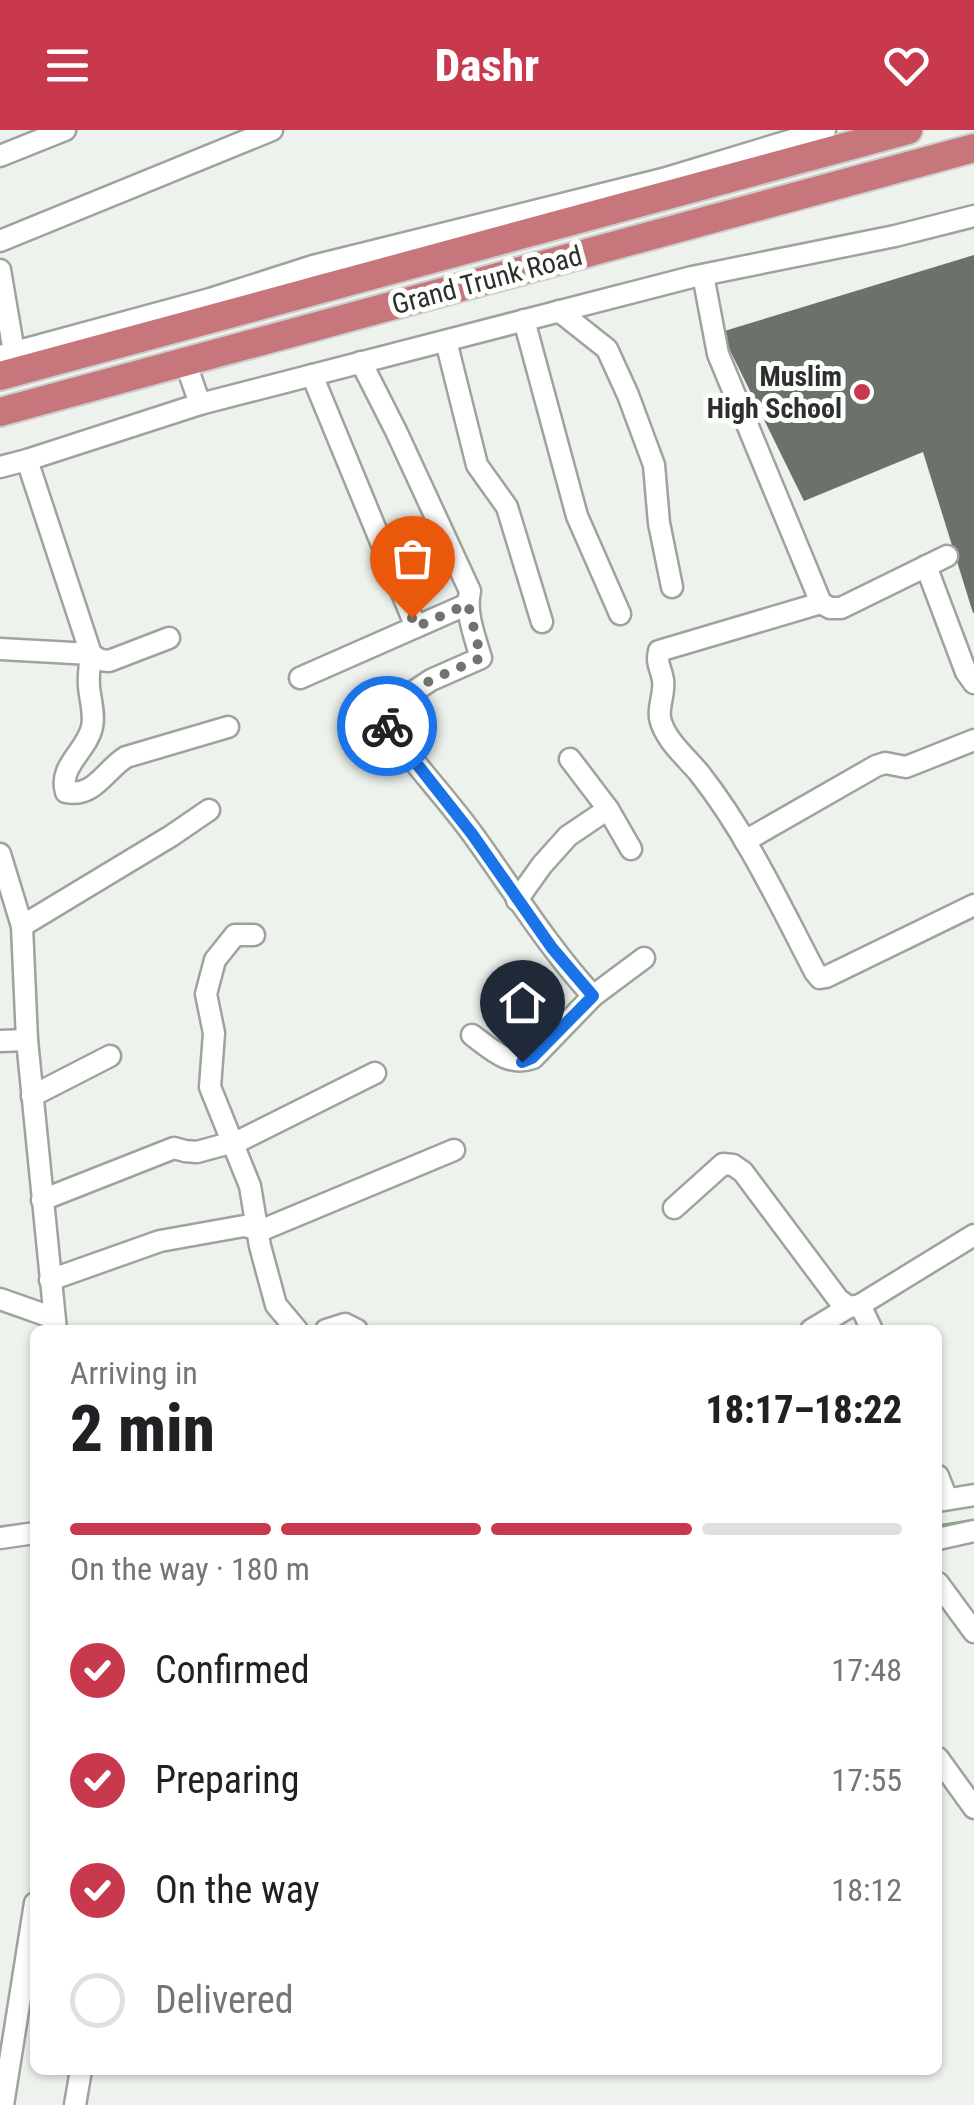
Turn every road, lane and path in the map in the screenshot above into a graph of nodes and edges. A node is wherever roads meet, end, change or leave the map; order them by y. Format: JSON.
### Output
{"nodes":[{"id":1,"x":64,"y":130,"type":"edge"},
{"id":2,"x":825,"y":130,"type":"edge"},
{"id":3,"x":908,"y":130,"type":"edge"},
{"id":4,"x":264,"y":131,"type":"edge"},
{"id":5,"x":974,"y":148,"type":"edge"},
{"id":6,"x":0,"y":156,"type":"edge"},
{"id":7,"x":974,"y":216,"type":"edge"},
{"id":8,"x":0,"y":241,"type":"edge"},
{"id":9,"x":0,"y":270,"type":"edge"},
{"id":10,"x":702,"y":275,"type":"junction"},
{"id":11,"x":558,"y":312,"type":"junction"},
{"id":12,"x":524,"y":320,"type":"junction"},
{"id":13,"x":446,"y":340,"type":"junction"},
{"id":14,"x":4,"y":361,"type":"edge"},
{"id":15,"x":186,"y":361,"type":"junction"},
{"id":16,"x":362,"y":362,"type":"junction"},
{"id":17,"x":312,"y":375,"type":"junction"},
{"id":18,"x":200,"y":404,"type":"junction"},
{"id":19,"x":0,"y":412,"type":"edge"},
{"id":20,"x":27,"y":460,"type":"junction"},
{"id":21,"x":0,"y":467,"type":"edge"},
{"id":22,"x":947,"y":556,"type":"dead end"},
{"id":23,"x":926,"y":566,"type":"junction"},
{"id":24,"x":672,"y":588,"type":"dead end"},
{"id":25,"x":821,"y":603,"type":"junction"},
{"id":26,"x":468,"y":604,"type":"junction"},
{"id":27,"x":620,"y":614,"type":"dead end"},
{"id":28,"x":542,"y":622,"type":"dead end"},
{"id":29,"x":416,"y":627,"type":"junction"},
{"id":30,"x":169,"y":638,"type":"dead end"},
{"id":31,"x":0,"y":650,"type":"edge"},
{"id":32,"x":91,"y":654,"type":"junction"},
{"id":33,"x":300,"y":678,"type":"dead end"},
{"id":34,"x":974,"y":683,"type":"edge"},
{"id":35,"x":228,"y":727,"type":"dead end"},
{"id":36,"x":974,"y":740,"type":"edge"},
{"id":37,"x":570,"y":759,"type":"dead end"},
{"id":38,"x":608,"y":809,"type":"junction"},
{"id":39,"x":210,"y":810,"type":"dead end"},
{"id":40,"x":745,"y":841,"type":"junction"},
{"id":41,"x":631,"y":849,"type":"dead end"},
{"id":42,"x":0,"y":854,"type":"edge"},
{"id":43,"x":3,"y":878,"type":"edge"},
{"id":44,"x":517,"y":900,"type":"junction"},
{"id":45,"x":974,"y":905,"type":"edge"},
{"id":46,"x":22,"y":926,"type":"junction"},
{"id":47,"x":254,"y":936,"type":"dead end"},
{"id":48,"x":644,"y":958,"type":"dead end"},
{"id":49,"x":593,"y":996,"type":"junction"},
{"id":50,"x":472,"y":1035,"type":"dead end"},
{"id":51,"x":26,"y":1040,"type":"junction"},
{"id":52,"x":0,"y":1042,"type":"edge"},
{"id":53,"x":110,"y":1056,"type":"dead end"},
{"id":54,"x":375,"y":1074,"type":"dead end"},
{"id":55,"x":32,"y":1096,"type":"junction"},
{"id":56,"x":232,"y":1142,"type":"junction"},
{"id":57,"x":454,"y":1150,"type":"dead end"},
{"id":58,"x":42,"y":1200,"type":"junction"},
{"id":59,"x":674,"y":1208,"type":"dead end"},
{"id":60,"x":256,"y":1228,"type":"junction"},
{"id":61,"x":974,"y":1235,"type":"edge"},
{"id":62,"x":50,"y":1280,"type":"junction"},
{"id":63,"x":0,"y":1298,"type":"edge"},
{"id":64,"x":855,"y":1306,"type":"junction"},
{"id":65,"x":55,"y":1324,"type":"edge"},
{"id":66,"x":292,"y":1325,"type":"edge"},
{"id":67,"x":821,"y":1325,"type":"edge"},
{"id":68,"x":868,"y":1325,"type":"edge"},
{"id":69,"x":974,"y":1495,"type":"edge"},
{"id":70,"x":942,"y":1500,"type":"edge"},
{"id":71,"x":974,"y":1531,"type":"edge"},
{"id":72,"x":30,"y":1534,"type":"edge"},
{"id":73,"x":942,"y":1537,"type":"edge"},
{"id":74,"x":0,"y":1538,"type":"edge"},
{"id":75,"x":942,"y":1588,"type":"edge"},
{"id":76,"x":974,"y":1632,"type":"edge"},
{"id":77,"x":942,"y":1764,"type":"edge"},
{"id":78,"x":974,"y":1808,"type":"edge"},
{"id":79,"x":28,"y":1986,"type":"edge"},
{"id":80,"x":80,"y":2075,"type":"edge"},
{"id":81,"x":3,"y":2105,"type":"edge"},
{"id":82,"x":76,"y":2105,"type":"edge"}],
"edges":[{"from":1,"to":6,"type":"street"},
{"from":2,"to":14,"type":"street"},
{"from":3,"to":14,"type":"highway","name":"Grand Trunk Road"},
{"from":4,"to":8,"type":"street"},
{"from":5,"to":15,"type":"highway","name":"Grand Trunk Road"},
{"from":7,"to":10,"type":"street"},
{"from":9,"to":14,"type":"street"},
{"from":10,"to":11,"type":"street"},
{"from":10,"to":25,"type":"street"},
{"from":11,"to":12,"type":"street"},
{"from":11,"to":24,"type":"street"},
{"from":12,"to":13,"type":"street"},
{"from":12,"to":27,"type":"street"},
{"from":13,"to":16,"type":"street"},
{"from":13,"to":28,"type":"street"},
{"from":15,"to":18,"type":"street"},
{"from":15,"to":19,"type":"highway","name":"Grand Trunk Road"},
{"from":16,"to":17,"type":"street"},
{"from":16,"to":26,"type":"street"},
{"from":17,"to":18,"type":"street"},
{"from":17,"to":29,"type":"street"},
{"from":18,"to":20,"type":"street"},
{"from":20,"to":21,"type":"street"},
{"from":20,"to":32,"type":"street"},
{"from":22,"to":23,"type":"street"},
{"from":23,"to":25,"type":"street"},
{"from":23,"to":34,"type":"street"},
{"from":25,"to":40,"type":"street"},
{"from":26,"to":29,"type":"street"},
{"from":26,"to":44,"type":"street"},
{"from":29,"to":33,"type":"street"},
{"from":30,"to":32,"type":"street"},
{"from":31,"to":32,"type":"street"},
{"from":32,"to":35,"type":"street"},
{"from":36,"to":40,"type":"street"},
{"from":37,"to":38,"type":"street"},
{"from":38,"to":41,"type":"street"},
{"from":38,"to":44,"type":"street"},
{"from":39,"to":46,"type":"street"},
{"from":40,"to":45,"type":"street"},
{"from":42,"to":43,"type":"street"},
{"from":43,"to":46,"type":"street"},
{"from":44,"to":49,"type":"street"},
{"from":46,"to":51,"type":"street"},
{"from":47,"to":56,"type":"street"},
{"from":48,"to":49,"type":"street"},
{"from":49,"to":50,"type":"street"},
{"from":51,"to":52,"type":"street"},
{"from":51,"to":55,"type":"street"},
{"from":53,"to":55,"type":"street"},
{"from":54,"to":56,"type":"street"},
{"from":55,"to":58,"type":"street"},
{"from":56,"to":58,"type":"street"},
{"from":56,"to":60,"type":"street"},
{"from":57,"to":60,"type":"street"},
{"from":58,"to":62,"type":"street"},
{"from":59,"to":64,"type":"street"},
{"from":60,"to":62,"type":"street"},
{"from":60,"to":66,"type":"street"},
{"from":61,"to":64,"type":"street"},
{"from":62,"to":65,"type":"street"},
{"from":63,"to":65,"type":"street"},
{"from":64,"to":67,"type":"street"},
{"from":64,"to":68,"type":"street"},
{"from":69,"to":70,"type":"street"},
{"from":71,"to":73,"type":"street"},
{"from":72,"to":74,"type":"street"},
{"from":75,"to":76,"type":"street"},
{"from":77,"to":78,"type":"street"},
{"from":79,"to":81,"type":"street"},
{"from":80,"to":82,"type":"street"}]}
